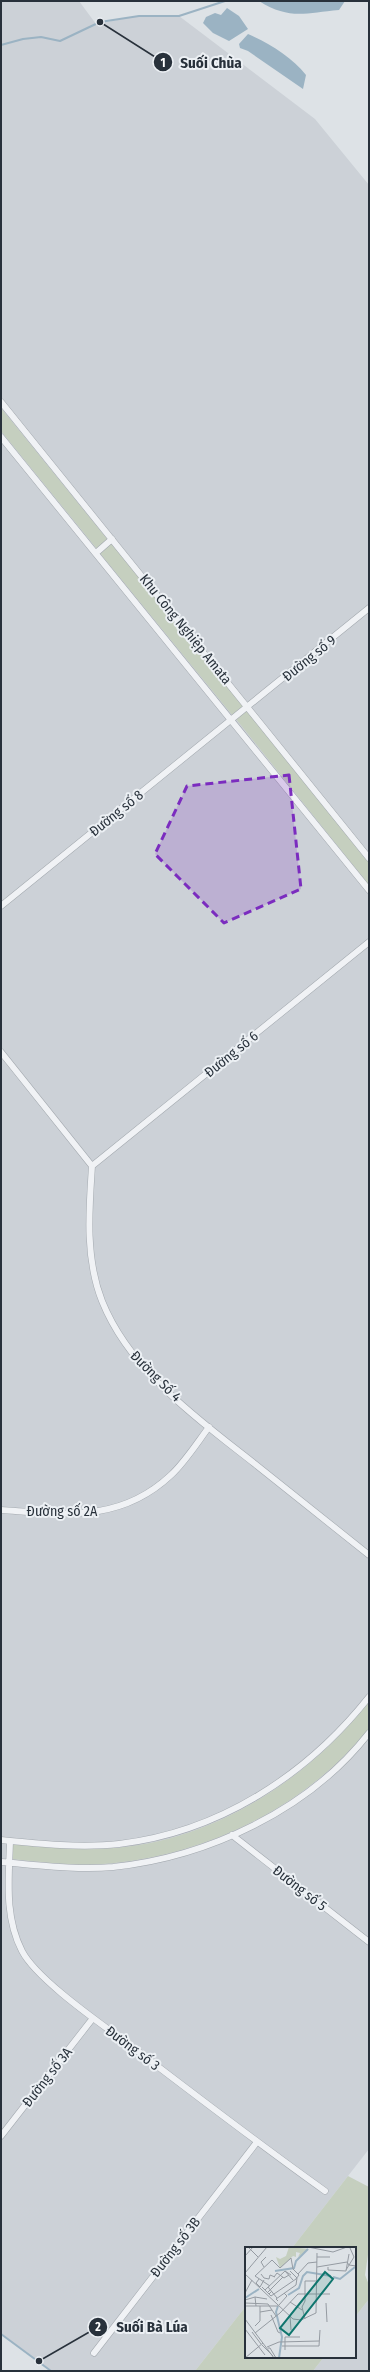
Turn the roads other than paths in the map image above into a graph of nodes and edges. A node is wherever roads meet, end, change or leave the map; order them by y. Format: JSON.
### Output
{"nodes":[{"id":1,"x":1,"y":402,"type":"edge"},
{"id":2,"x":1,"y":437,"type":"edge"},
{"id":3,"x":112,"y":539,"type":"junction"},
{"id":4,"x":96,"y":553,"type":"junction"},
{"id":5,"x":369,"y":608,"type":"edge"},
{"id":6,"x":248,"y":707,"type":"junction"},
{"id":7,"x":232,"y":720,"type":"junction"},
{"id":8,"x":369,"y":858,"type":"edge"},
{"id":9,"x":369,"y":890,"type":"edge"},
{"id":10,"x":1,"y":906,"type":"edge"},
{"id":11,"x":369,"y":942,"type":"edge"},
{"id":12,"x":1,"y":1052,"type":"edge"},
{"id":13,"x":92,"y":1166,"type":"junction"},
{"id":14,"x":209,"y":1427,"type":"junction"},
{"id":15,"x":1,"y":1510,"type":"edge"},
{"id":16,"x":369,"y":1555,"type":"edge"},
{"id":17,"x":369,"y":1697,"type":"edge"},
{"id":18,"x":369,"y":1733,"type":"edge"},
{"id":19,"x":232,"y":1835,"type":"junction"},
{"id":20,"x":1,"y":1840,"type":"edge"},
{"id":21,"x":10,"y":1841,"type":"junction"},
{"id":22,"x":1,"y":1862,"type":"edge"},
{"id":23,"x":9,"y":1863,"type":"junction"},
{"id":24,"x":369,"y":1942,"type":"edge"},
{"id":25,"x":93,"y":2018,"type":"junction"},
{"id":26,"x":1,"y":2136,"type":"edge"},
{"id":27,"x":257,"y":2142,"type":"junction"},
{"id":28,"x":325,"y":2192,"type":"dead end"},
{"id":29,"x":94,"y":2353,"type":"dead end"}],
"edges":[{"from":1,"to":3,"type":"street","name":"Khu Công Nghiệp Amata"},
{"from":2,"to":4,"type":"street","name":"Khu Công Nghiệp Amata"},
{"from":3,"to":4,"type":"street"},
{"from":3,"to":6,"type":"street","name":"Khu Công Nghiệp Amata"},
{"from":4,"to":7,"type":"street","name":"Khu Công Nghiệp Amata"},
{"from":5,"to":6,"type":"street","name":"Đường số 9"},
{"from":6,"to":7,"type":"street","name":"Đường số 9"},
{"from":6,"to":8,"type":"street","name":"Khu Công Nghiệp Amata"},
{"from":7,"to":9,"type":"street","name":"Khu Công Nghiệp Amata"},
{"from":7,"to":10,"type":"street","name":"Đường số 8"},
{"from":11,"to":13,"type":"street","name":"Đường số 6"},
{"from":12,"to":13,"type":"street"},
{"from":13,"to":14,"type":"street","name":"Đường Số 4"},
{"from":14,"to":15,"type":"street","name":"Đường số 2A"},
{"from":14,"to":16,"type":"street","name":"Đường Số 4"},
{"from":17,"to":21,"type":"street"},
{"from":18,"to":19,"type":"street"},
{"from":19,"to":23,"type":"street"},
{"from":19,"to":24,"type":"street","name":"Đường số 5"},
{"from":20,"to":21,"type":"street"},
{"from":21,"to":23,"type":"street","name":"Đường số 3"},
{"from":22,"to":23,"type":"street"},
{"from":23,"to":25,"type":"street","name":"Đường số 3"},
{"from":25,"to":26,"type":"street","name":"Đường số 3A"},
{"from":25,"to":27,"type":"street","name":"Đường số 3"},
{"from":27,"to":28,"type":"street","name":"Đường số 3"},
{"from":27,"to":29,"type":"street","name":"Đường số 3B"}]}
